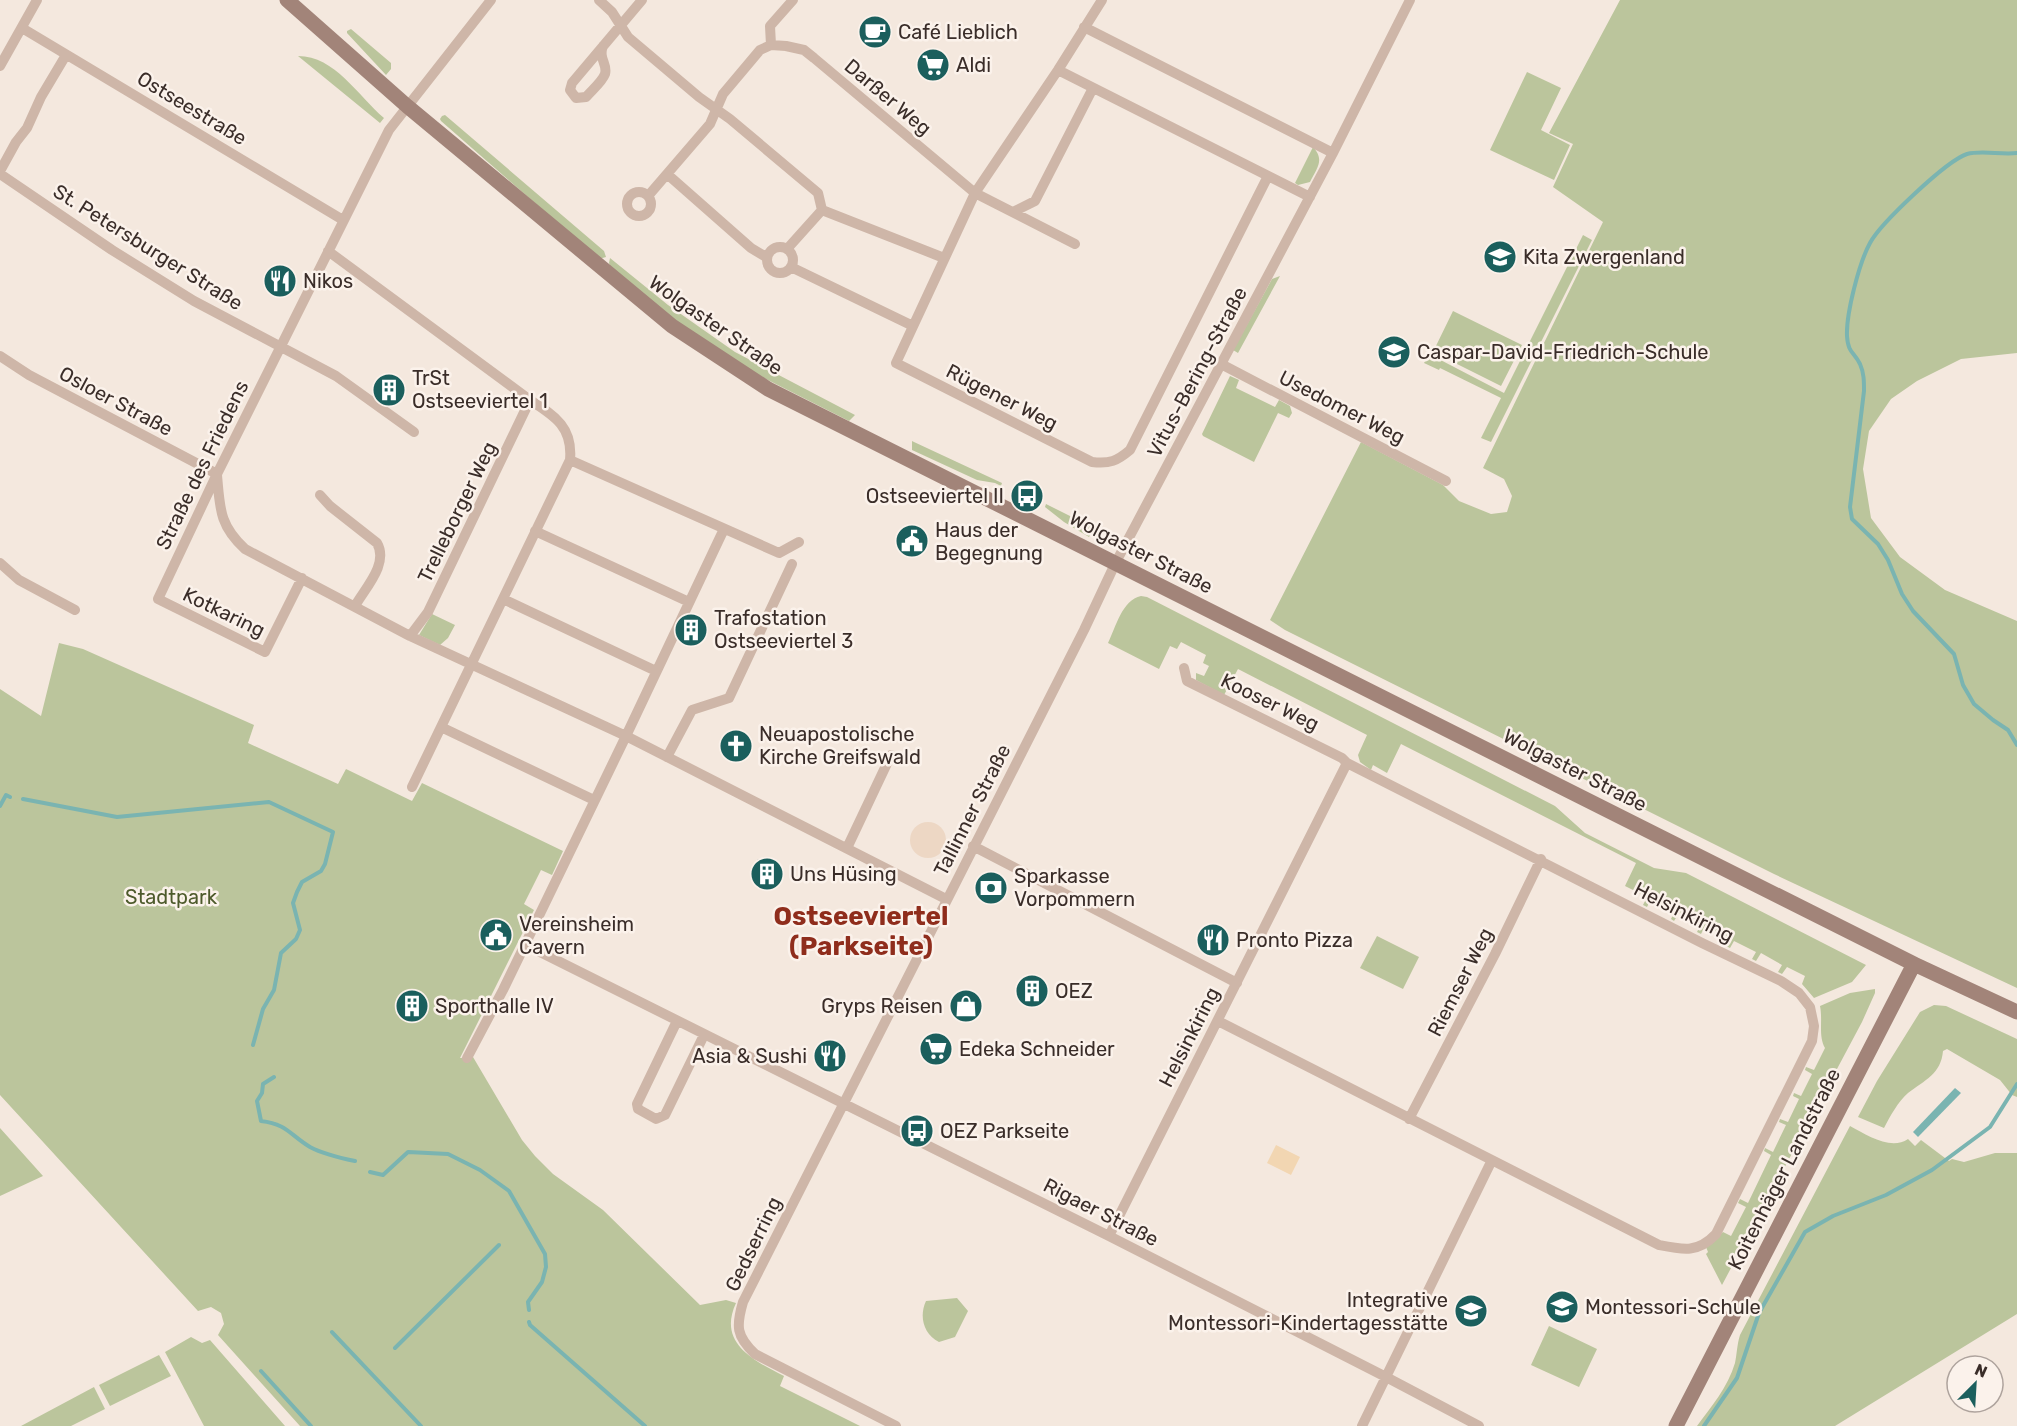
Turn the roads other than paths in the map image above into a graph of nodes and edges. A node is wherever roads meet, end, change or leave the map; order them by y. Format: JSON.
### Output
{"nodes":[{"id":1,"x":37,"y":0,"type":"edge"},
{"id":2,"x":287,"y":0,"type":"edge"},
{"id":3,"x":491,"y":0,"type":"edge"},
{"id":4,"x":599,"y":0,"type":"edge"},
{"id":5,"x":642,"y":0,"type":"edge"},
{"id":6,"x":793,"y":0,"type":"edge"},
{"id":7,"x":1102,"y":0,"type":"edge"},
{"id":8,"x":1410,"y":0,"type":"edge"},
{"id":9,"x":621,"y":26,"type":"junction"},
{"id":10,"x":1084,"y":27,"type":"junction"},
{"id":11,"x":22,"y":28,"type":"junction"},
{"id":12,"x":771,"y":45,"type":"junction"},
{"id":13,"x":603,"y":46,"type":"junction"},
{"id":14,"x":66,"y":56,"type":"junction"},
{"id":15,"x":0,"y":66,"type":"edge"},
{"id":16,"x":1058,"y":70,"type":"junction"},
{"id":17,"x":1093,"y":88,"type":"junction"},
{"id":18,"x":407,"y":106,"type":"junction"},
{"id":19,"x":716,"y":110,"type":"junction"},
{"id":20,"x":1333,"y":153,"type":"junction"},
{"id":21,"x":0,"y":172,"type":"edge"},
{"id":22,"x":667,"y":174,"type":"junction"},
{"id":23,"x":1268,"y":176,"type":"junction"},
{"id":24,"x":975,"y":193,"type":"junction"},
{"id":25,"x":648,"y":196,"type":"dead end"},
{"id":26,"x":1310,"y":197,"type":"junction"},
{"id":27,"x":822,"y":210,"type":"junction"},
{"id":28,"x":1012,"y":212,"type":"junction"},
{"id":29,"x":343,"y":220,"type":"junction"},
{"id":30,"x":1075,"y":244,"type":"dead end"},
{"id":31,"x":787,"y":249,"type":"junction"},
{"id":32,"x":328,"y":250,"type":"junction"},
{"id":33,"x":766,"y":257,"type":"junction"},
{"id":34,"x":944,"y":258,"type":"junction"},
{"id":35,"x":791,"y":267,"type":"junction"},
{"id":36,"x":913,"y":326,"type":"junction"},
{"id":37,"x":280,"y":346,"type":"junction"},
{"id":38,"x":0,"y":356,"type":"edge"},
{"id":39,"x":1221,"y":364,"type":"junction"},
{"id":40,"x":530,"y":400,"type":"junction"},
{"id":41,"x":414,"y":432,"type":"dead end"},
{"id":42,"x":570,"y":460,"type":"junction"},
{"id":43,"x":1092,"y":462,"type":"joint"},
{"id":44,"x":217,"y":474,"type":"junction"},
{"id":45,"x":1446,"y":481,"type":"dead end"},
{"id":46,"x":320,"y":495,"type":"dead end"},
{"id":47,"x":724,"y":529,"type":"junction"},
{"id":48,"x":536,"y":531,"type":"junction"},
{"id":49,"x":799,"y":542,"type":"dead end"},
{"id":50,"x":0,"y":563,"type":"edge"},
{"id":51,"x":792,"y":564,"type":"dead end"},
{"id":52,"x":1115,"y":564,"type":"junction"},
{"id":53,"x":302,"y":578,"type":"junction"},
{"id":54,"x":158,"y":599,"type":"joint"},
{"id":55,"x":503,"y":599,"type":"junction"},
{"id":56,"x":689,"y":602,"type":"junction"},
{"id":57,"x":355,"y":606,"type":"junction"},
{"id":58,"x":75,"y":610,"type":"dead end"},
{"id":59,"x":410,"y":636,"type":"junction"},
{"id":60,"x":471,"y":665,"type":"junction"},
{"id":61,"x":1184,"y":668,"type":"dead end"},
{"id":62,"x":656,"y":671,"type":"junction"},
{"id":63,"x":441,"y":727,"type":"junction"},
{"id":64,"x":626,"y":736,"type":"junction"},
{"id":65,"x":891,"y":754,"type":"dead end"},
{"id":66,"x":667,"y":757,"type":"junction"},
{"id":67,"x":1347,"y":763,"type":"junction"},
{"id":68,"x":412,"y":787,"type":"dead end"},
{"id":69,"x":594,"y":800,"type":"junction"},
{"id":70,"x":973,"y":846,"type":"junction"},
{"id":71,"x":847,"y":848,"type":"junction"},
{"id":72,"x":1541,"y":860,"type":"junction"},
{"id":73,"x":946,"y":899,"type":"junction"},
{"id":74,"x":524,"y":944,"type":"junction"},
{"id":75,"x":1914,"y":964,"type":"junction"},
{"id":76,"x":1237,"y":983,"type":"junction"},
{"id":77,"x":2017,"y":1012,"type":"edge"},
{"id":78,"x":677,"y":1021,"type":"junction"},
{"id":79,"x":1218,"y":1021,"type":"junction"},
{"id":80,"x":704,"y":1035,"type":"junction"},
{"id":81,"x":467,"y":1058,"type":"dead end"},
{"id":82,"x":842,"y":1104,"type":"junction"},
{"id":83,"x":1409,"y":1119,"type":"junction"},
{"id":84,"x":1492,"y":1160,"type":"junction"},
{"id":85,"x":1109,"y":1236,"type":"junction"},
{"id":86,"x":1386,"y":1377,"type":"junction"},
{"id":87,"x":896,"y":1426,"type":"edge"},
{"id":88,"x":1362,"y":1426,"type":"edge"},
{"id":89,"x":1479,"y":1426,"type":"edge"},
{"id":90,"x":1676,"y":1426,"type":"edge"}],
"edges":[{"from":1,"to":11,"type":"street"},
{"from":2,"to":18,"type":"main road","name":"Wolgaster Straße"},
{"from":3,"to":18,"type":"street","name":"Straße des Friedens"},
{"from":4,"to":9,"type":"street"},
{"from":5,"to":9,"type":"street"},
{"from":6,"to":12,"type":"street"},
{"from":7,"to":10,"type":"street"},
{"from":8,"to":20,"type":"street","name":"Vitus-Bering-Straße"},
{"from":9,"to":13,"type":"street"},
{"from":9,"to":19,"type":"street"},
{"from":10,"to":16,"type":"street"},
{"from":10,"to":20,"type":"street"},
{"from":11,"to":14,"type":"street","name":"Ostseestraße"},
{"from":11,"to":15,"type":"street"},
{"from":12,"to":19,"type":"street"},
{"from":12,"to":24,"type":"street","name":"Darßer Weg"},
{"from":13,"to":13,"type":"street"},
{"from":14,"to":21,"type":"street"},
{"from":14,"to":29,"type":"street","name":"Ostseestraße"},
{"from":16,"to":17,"type":"street"},
{"from":16,"to":24,"type":"street"},
{"from":17,"to":23,"type":"street"},
{"from":17,"to":28,"type":"street"},
{"from":18,"to":29,"type":"street","name":"Straße des Friedens"},
{"from":18,"to":52,"type":"main road","name":"Wolgaster Straße"},
{"from":19,"to":22,"type":"street"},
{"from":19,"to":27,"type":"street"},
{"from":20,"to":26,"type":"street","name":"Vitus-Bering-Straße"},
{"from":21,"to":37,"type":"street","name":"St. Petersburger Straße"},
{"from":22,"to":25,"type":"street"},
{"from":22,"to":33,"type":"street"},
{"from":23,"to":26,"type":"street"},
{"from":23,"to":43,"type":"street","name":"Vitus-Bering-Straße"},
{"from":24,"to":28,"type":"street","name":"Darßer Weg"},
{"from":24,"to":34,"type":"street"},
{"from":26,"to":39,"type":"street","name":"Vitus-Bering-Straße"},
{"from":27,"to":31,"type":"street"},
{"from":27,"to":34,"type":"street"},
{"from":28,"to":30,"type":"street","name":"Darßer Weg"},
{"from":29,"to":32,"type":"street","name":"Straße des Friedens"},
{"from":31,"to":33,"type":"street"},
{"from":31,"to":35,"type":"street"},
{"from":32,"to":37,"type":"street","name":"Straße des Friedens"},
{"from":32,"to":40,"type":"street"},
{"from":33,"to":35,"type":"street"},
{"from":34,"to":36,"type":"street"},
{"from":35,"to":36,"type":"street"},
{"from":36,"to":43,"type":"street","name":"Rügener Weg"},
{"from":37,"to":41,"type":"street"},
{"from":37,"to":44,"type":"street","name":"Straße des Friedens"},
{"from":38,"to":44,"type":"street","name":"Osloer Straße"},
{"from":39,"to":45,"type":"street","name":"Usedomer Weg"},
{"from":39,"to":52,"type":"street","name":"Vitus-Bering-Straße"},
{"from":40,"to":42,"type":"street"},
{"from":40,"to":59,"type":"street","name":"Trelleborger Weg"},
{"from":42,"to":47,"type":"street"},
{"from":42,"to":48,"type":"street"},
{"from":44,"to":53,"type":"street"},
{"from":44,"to":54,"type":"street","name":"Straße des Friedens"},
{"from":46,"to":57,"type":"street"},
{"from":47,"to":49,"type":"street"},
{"from":47,"to":56,"type":"street"},
{"from":48,"to":55,"type":"street"},
{"from":48,"to":56,"type":"street"},
{"from":50,"to":58,"type":"street"},
{"from":51,"to":66,"type":"street"},
{"from":52,"to":70,"type":"street","name":"Tallinner Straße"},
{"from":52,"to":75,"type":"main road","name":"Wolgaster Straße"},
{"from":53,"to":54,"type":"street","name":"Kotkaring"},
{"from":53,"to":57,"type":"street"},
{"from":55,"to":60,"type":"street"},
{"from":55,"to":62,"type":"street"},
{"from":56,"to":62,"type":"street"},
{"from":57,"to":59,"type":"street"},
{"from":59,"to":60,"type":"street"},
{"from":60,"to":63,"type":"street"},
{"from":60,"to":64,"type":"street"},
{"from":61,"to":67,"type":"street","name":"Kooser Weg"},
{"from":62,"to":64,"type":"street"},
{"from":63,"to":68,"type":"street"},
{"from":63,"to":69,"type":"street"},
{"from":64,"to":66,"type":"street"},
{"from":64,"to":69,"type":"street"},
{"from":65,"to":71,"type":"street"},
{"from":66,"to":71,"type":"street"},
{"from":67,"to":72,"type":"street","name":"Helsinkiring"},
{"from":67,"to":76,"type":"street","name":"Helsinkiring"},
{"from":69,"to":74,"type":"street"},
{"from":70,"to":73,"type":"street","name":"Tallinner Straße"},
{"from":70,"to":76,"type":"street"},
{"from":71,"to":73,"type":"street"},
{"from":72,"to":83,"type":"street","name":"Riemser Weg"},
{"from":72,"to":84,"type":"street","name":"Helsinkiring"},
{"from":73,"to":82,"type":"street","name":"Tallinner Straße"},
{"from":74,"to":78,"type":"street","name":"Rigaer Straße"},
{"from":74,"to":81,"type":"street"},
{"from":75,"to":77,"type":"main road","name":"Wolgaster Straße"},
{"from":75,"to":90,"type":"main road","name":"Koitenhäger Landstraße"},
{"from":76,"to":79,"type":"street","name":"Helsinkiring"},
{"from":78,"to":80,"type":"street","name":"Rigaer Straße"},
{"from":78,"to":80,"type":"street"},
{"from":79,"to":83,"type":"street"},
{"from":79,"to":85,"type":"street","name":"Helsinkiring"},
{"from":80,"to":82,"type":"street","name":"Rigaer Straße"},
{"from":82,"to":85,"type":"street","name":"Rigaer Straße"},
{"from":82,"to":87,"type":"street","name":"Gedserring"},
{"from":83,"to":84,"type":"street"},
{"from":84,"to":86,"type":"street"},
{"from":85,"to":86,"type":"street","name":"Rigaer Straße"},
{"from":86,"to":88,"type":"street"},
{"from":86,"to":89,"type":"street","name":"Rigaer Straße"}]}
